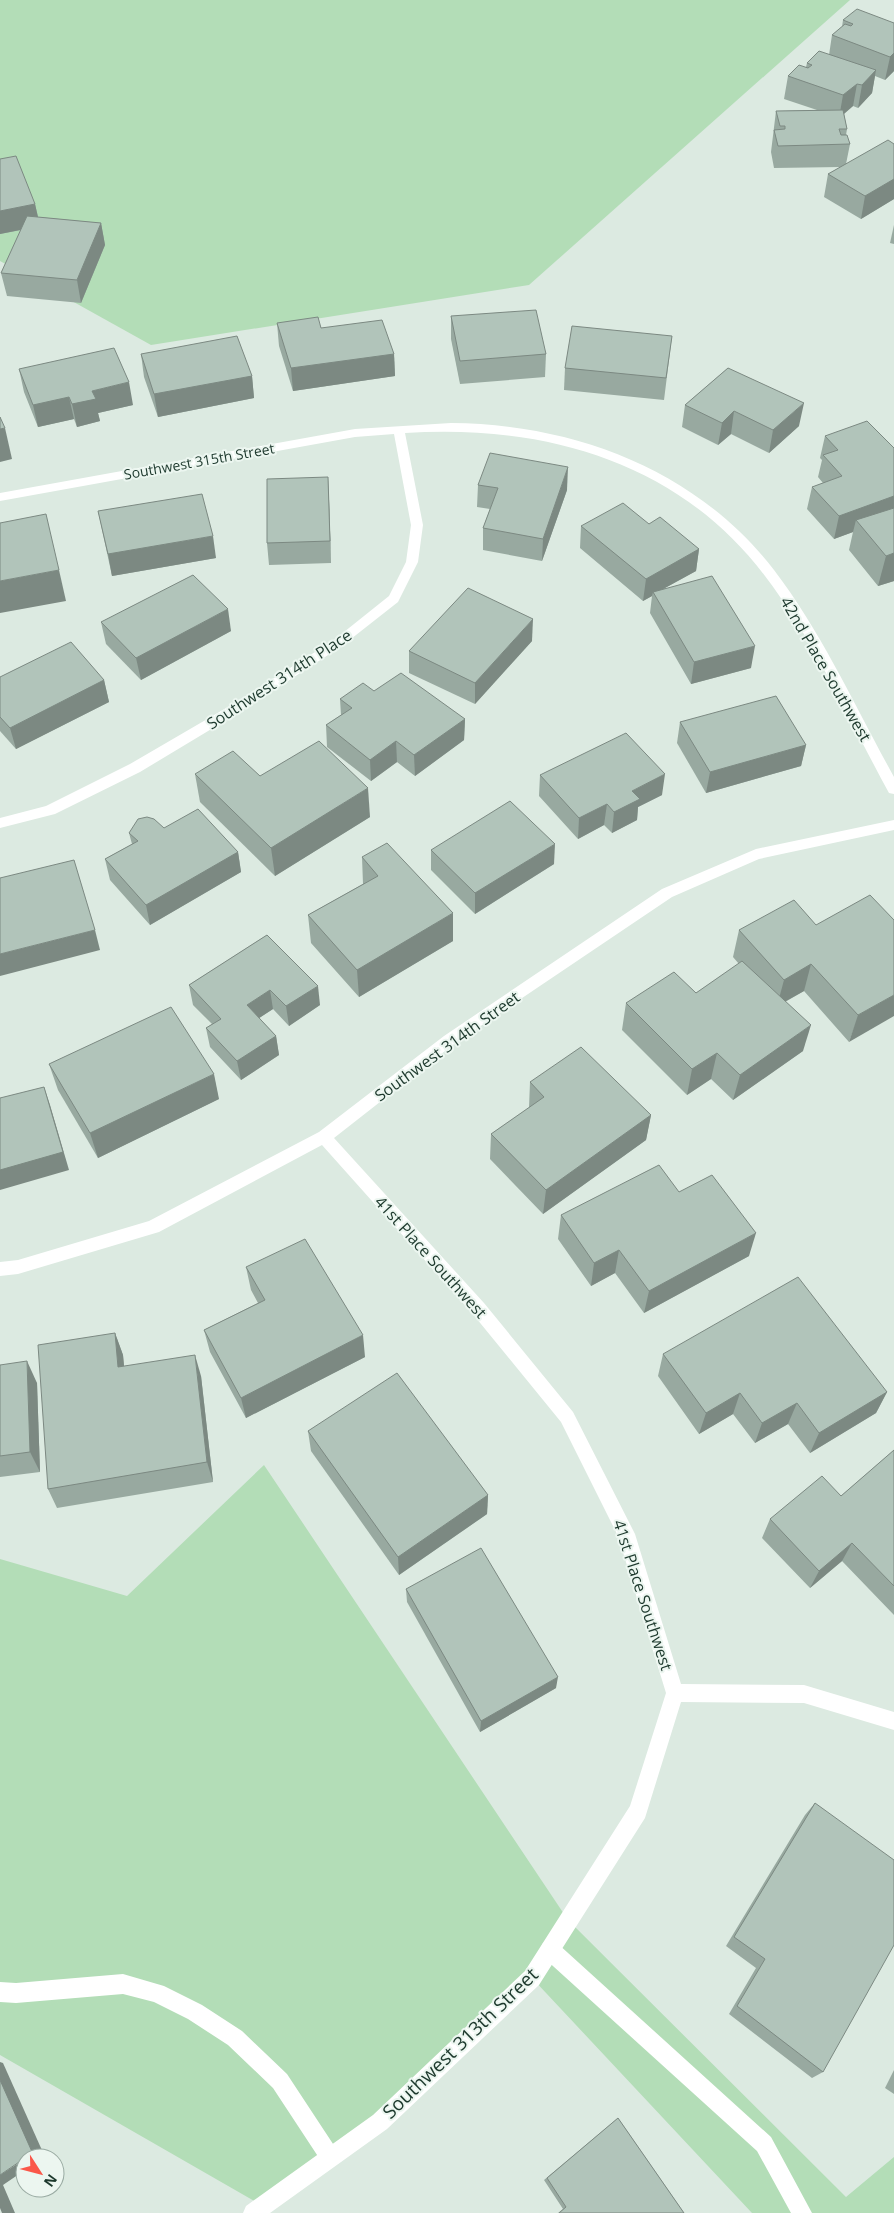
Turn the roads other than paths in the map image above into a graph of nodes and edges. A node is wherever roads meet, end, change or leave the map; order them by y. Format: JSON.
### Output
{"nodes":[{"id":1,"x":399,"y":430,"type":"junction"},
{"id":2,"x":0,"y":497,"type":"edge"},
{"id":3,"x":894,"y":789,"type":"edge"},
{"id":4,"x":0,"y":823,"type":"edge"},
{"id":5,"x":894,"y":826,"type":"edge"},
{"id":6,"x":324,"y":1137,"type":"junction"},
{"id":7,"x":0,"y":1269,"type":"edge"},
{"id":8,"x":675,"y":1693,"type":"junction"},
{"id":9,"x":894,"y":1720,"type":"edge"},
{"id":10,"x":550,"y":1950,"type":"junction"},
{"id":11,"x":0,"y":1992,"type":"edge"},
{"id":12,"x":330,"y":2157,"type":"junction"},
{"id":13,"x":253,"y":2213,"type":"edge"},
{"id":14,"x":802,"y":2213,"type":"edge"}],
"edges":[{"from":1,"to":2,"type":"street","name":"Southwest 315th Street"},
{"from":1,"to":3,"type":"street","name":"42nd Place Southwest"},
{"from":1,"to":4,"type":"street","name":"Southwest 314th Place"},
{"from":5,"to":6,"type":"street","name":"Southwest 314th Street"},
{"from":6,"to":7,"type":"street","name":"Southwest 314th Street"},
{"from":6,"to":8,"type":"street","name":"41st Place Southwest"},
{"from":8,"to":9,"type":"street","name":"41st Place Southwest"},
{"from":8,"to":10,"type":"street","name":"Southwest 313th Street"},
{"from":10,"to":12,"type":"street","name":"Southwest 313th Street"},
{"from":10,"to":14,"type":"street"},
{"from":11,"to":12,"type":"street"},
{"from":12,"to":13,"type":"street","name":"Southwest 313th Street"}]}
